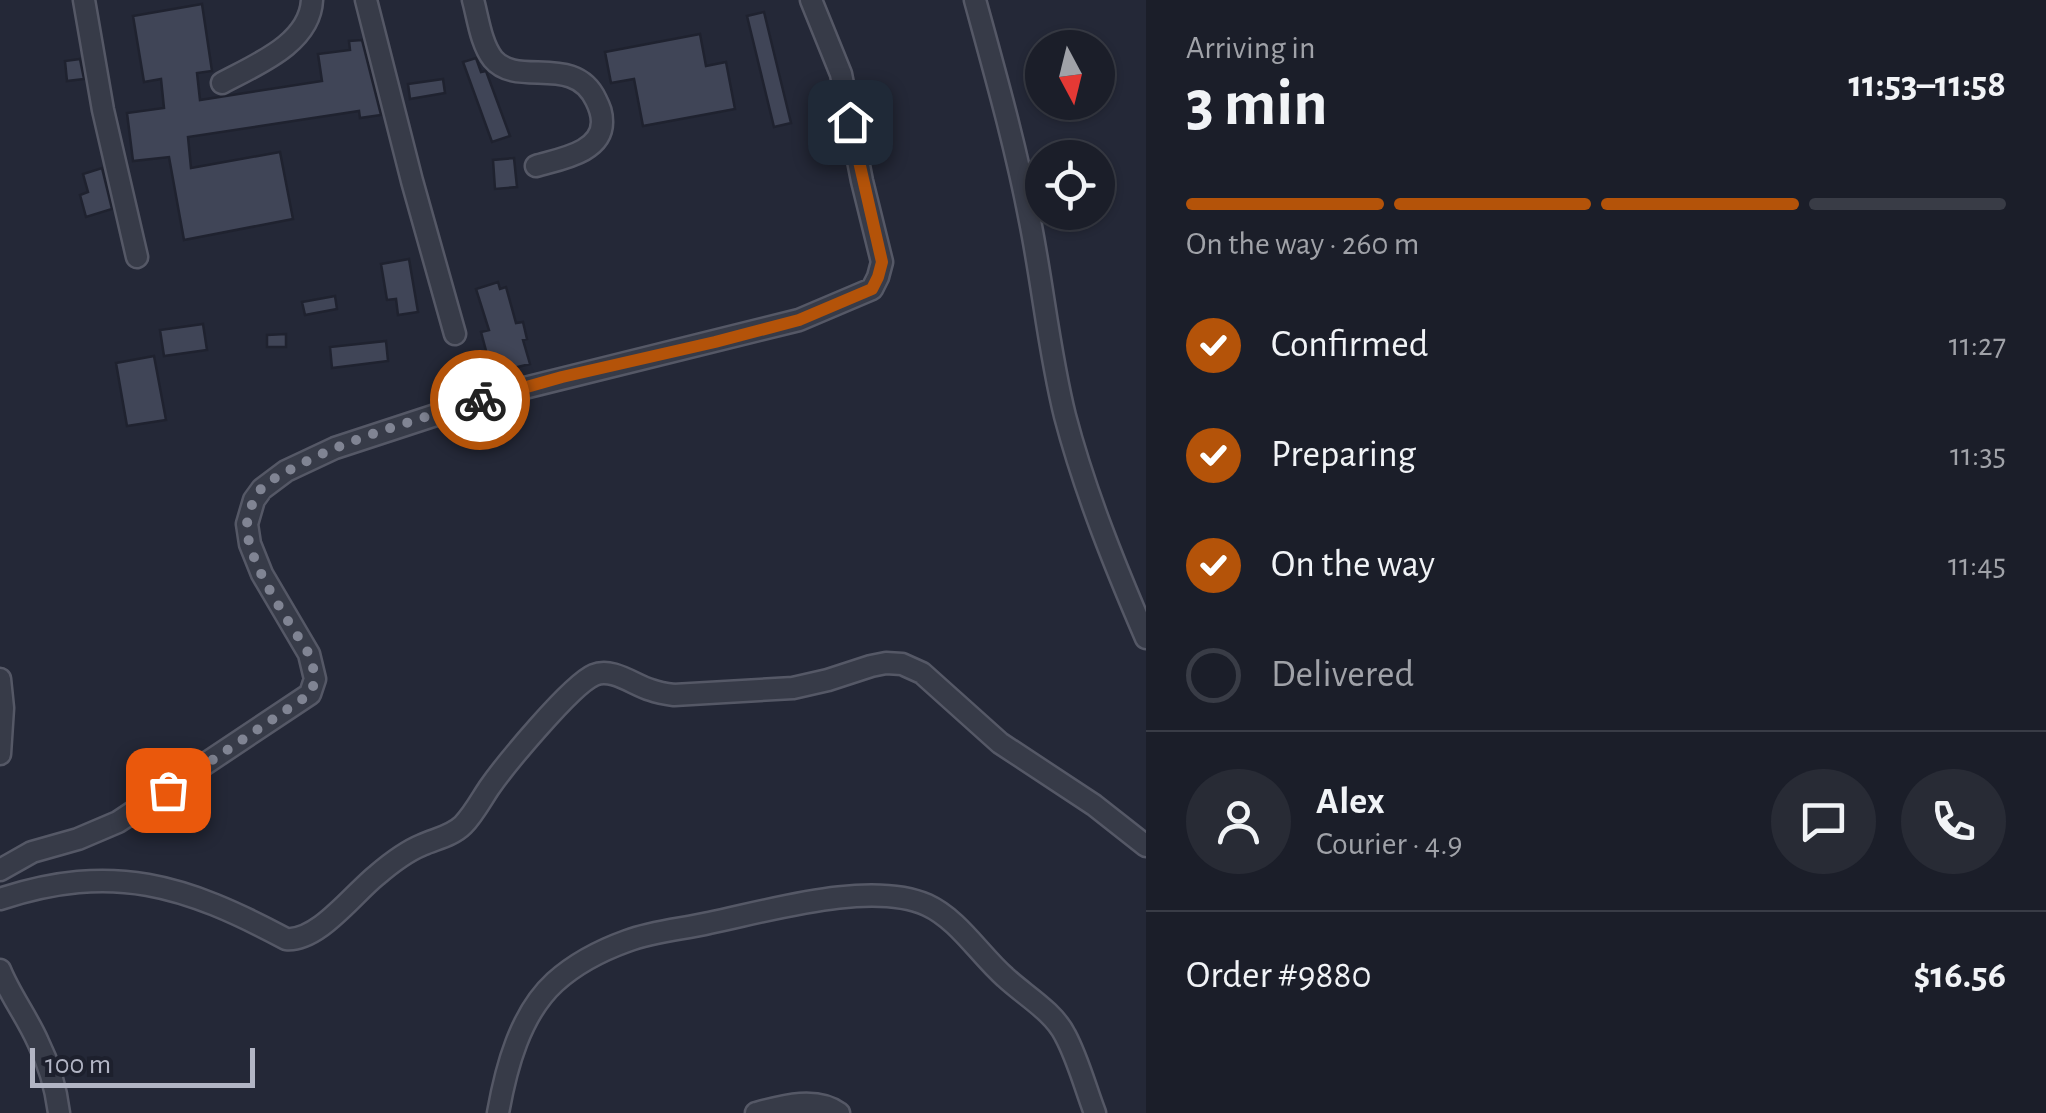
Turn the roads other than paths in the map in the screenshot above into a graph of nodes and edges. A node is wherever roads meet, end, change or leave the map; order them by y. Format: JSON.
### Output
{"nodes":[{"id":1,"x":84,"y":0,"type":"edge"},
{"id":2,"x":312,"y":0,"type":"edge"},
{"id":3,"x":366,"y":0,"type":"edge"},
{"id":4,"x":473,"y":0,"type":"edge"},
{"id":5,"x":811,"y":0,"type":"edge"},
{"id":6,"x":974,"y":0,"type":"edge"},
{"id":7,"x":222,"y":83,"type":"dead end"},
{"id":8,"x":536,"y":166,"type":"dead end"},
{"id":9,"x":137,"y":257,"type":"dead end"},
{"id":10,"x":456,"y":334,"type":"dead end"},
{"id":11,"x":1146,"y":638,"type":"edge"},
{"id":12,"x":0,"y":680,"type":"edge"},
{"id":13,"x":0,"y":754,"type":"edge"},
{"id":14,"x":1146,"y":846,"type":"edge"},
{"id":15,"x":4,"y":859,"type":"edge"},
{"id":16,"x":0,"y":899,"type":"edge"},
{"id":17,"x":0,"y":970,"type":"edge"},
{"id":18,"x":59,"y":1113,"type":"edge"},
{"id":19,"x":498,"y":1113,"type":"edge"},
{"id":20,"x":756,"y":1113,"type":"edge"},
{"id":21,"x":840,"y":1113,"type":"edge"},
{"id":22,"x":1095,"y":1113,"type":"edge"}],
"edges":[{"from":1,"to":9,"type":"street"},
{"from":2,"to":7,"type":"street"},
{"from":3,"to":10,"type":"street"},
{"from":4,"to":8,"type":"street"},
{"from":5,"to":15,"type":"street"},
{"from":6,"to":11,"type":"street"},
{"from":12,"to":13,"type":"street"},
{"from":14,"to":16,"type":"street"},
{"from":17,"to":18,"type":"street"},
{"from":19,"to":22,"type":"street"},
{"from":20,"to":21,"type":"street"}]}
